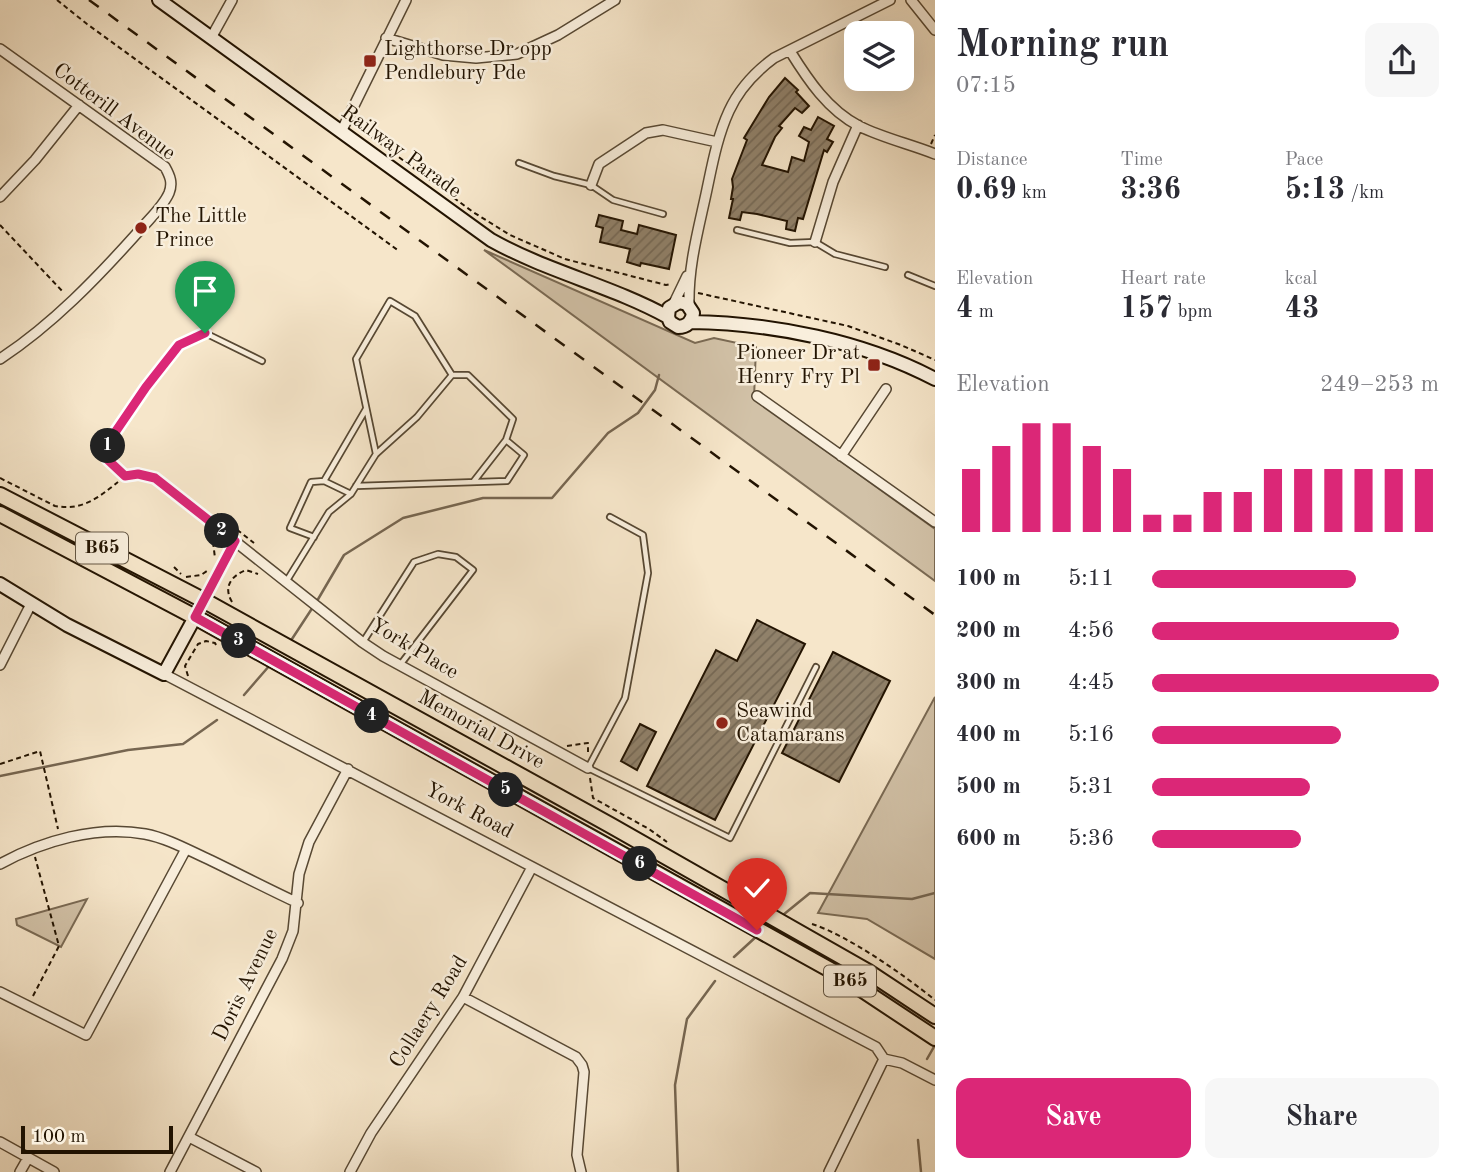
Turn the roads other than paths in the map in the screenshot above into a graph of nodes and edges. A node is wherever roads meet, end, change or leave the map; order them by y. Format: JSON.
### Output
{"nodes":[{"id":1,"x":159,"y":0,"type":"edge"},
{"id":2,"x":232,"y":0,"type":"edge"},
{"id":3,"x":406,"y":0,"type":"edge"},
{"id":4,"x":615,"y":0,"type":"edge"},
{"id":5,"x":890,"y":0,"type":"edge"},
{"id":6,"x":911,"y":0,"type":"edge"},
{"id":7,"x":935,"y":30,"type":"edge"},
{"id":8,"x":211,"y":38,"type":"junction"},
{"id":9,"x":386,"y":38,"type":"junction"},
{"id":10,"x":0,"y":49,"type":"edge"},
{"id":11,"x":790,"y":51,"type":"junction"},
{"id":12,"x":79,"y":105,"type":"junction"},
{"id":13,"x":858,"y":125,"type":"junction"},
{"id":14,"x":341,"y":132,"type":"junction"},
{"id":15,"x":717,"y":142,"type":"junction"},
{"id":16,"x":935,"y":155,"type":"edge"},
{"id":17,"x":519,"y":163,"type":"dead end"},
{"id":18,"x":591,"y":185,"type":"junction"},
{"id":19,"x":0,"y":197,"type":"edge"},
{"id":20,"x":663,"y":214,"type":"dead end"},
{"id":21,"x":737,"y":230,"type":"dead end"},
{"id":22,"x":815,"y":242,"type":"junction"},
{"id":23,"x":885,"y":267,"type":"dead end"},
{"id":24,"x":908,"y":275,"type":"dead end"},
{"id":25,"x":935,"y":286,"type":"edge"},
{"id":26,"x":685,"y":290,"type":"junction"},
{"id":27,"x":671,"y":308,"type":"junction"},
{"id":28,"x":690,"y":312,"type":"junction"},
{"id":29,"x":0,"y":359,"type":"edge"},
{"id":30,"x":262,"y":361,"type":"dead end"},
{"id":31,"x":452,"y":375,"type":"junction"},
{"id":32,"x":935,"y":379,"type":"edge"},
{"id":33,"x":886,"y":389,"type":"dead end"},
{"id":34,"x":757,"y":396,"type":"dead end"},
{"id":35,"x":366,"y":409,"type":"junction"},
{"id":36,"x":506,"y":440,"type":"junction"},
{"id":37,"x":376,"y":454,"type":"junction"},
{"id":38,"x":841,"y":456,"type":"junction"},
{"id":39,"x":125,"y":476,"type":"joint"},
{"id":40,"x":324,"y":481,"type":"junction"},
{"id":41,"x":474,"y":482,"type":"junction"},
{"id":42,"x":356,"y":486,"type":"junction"},
{"id":43,"x":351,"y":494,"type":"junction"},
{"id":44,"x":0,"y":495,"type":"edge"},
{"id":45,"x":0,"y":514,"type":"edge"},
{"id":46,"x":610,"y":517,"type":"dead end"},
{"id":47,"x":935,"y":522,"type":"edge"},
{"id":48,"x":314,"y":537,"type":"junction"},
{"id":49,"x":235,"y":541,"type":"junction"},
{"id":50,"x":286,"y":582,"type":"junction"},
{"id":51,"x":0,"y":584,"type":"edge"},
{"id":52,"x":203,"y":600,"type":"junction"},
{"id":53,"x":31,"y":604,"type":"junction"},
{"id":54,"x":195,"y":617,"type":"junction"},
{"id":55,"x":362,"y":642,"type":"junction"},
{"id":56,"x":0,"y":665,"type":"edge"},
{"id":57,"x":400,"y":665,"type":"junction"},
{"id":58,"x":816,"y":667,"type":"dead end"},
{"id":59,"x":164,"y":674,"type":"junction"},
{"id":60,"x":588,"y":768,"type":"junction"},
{"id":61,"x":348,"y":769,"type":"junction"},
{"id":62,"x":186,"y":849,"type":"junction"},
{"id":63,"x":0,"y":864,"type":"edge"},
{"id":64,"x":532,"y":867,"type":"junction"},
{"id":65,"x":298,"y":903,"type":"junction"},
{"id":66,"x":0,"y":992,"type":"edge"},
{"id":67,"x":463,"y":997,"type":"junction"},
{"id":68,"x":933,"y":1009,"type":"edge"},
{"id":69,"x":935,"y":1038,"type":"edge"},
{"id":70,"x":884,"y":1059,"type":"junction"},
{"id":71,"x":935,"y":1080,"type":"edge"},
{"id":72,"x":189,"y":1137,"type":"junction"},
{"id":73,"x":0,"y":1142,"type":"edge"},
{"id":74,"x":28,"y":1158,"type":"junction"},
{"id":75,"x":20,"y":1172,"type":"edge"},
{"id":76,"x":54,"y":1172,"type":"edge"},
{"id":77,"x":170,"y":1172,"type":"edge"},
{"id":78,"x":256,"y":1172,"type":"edge"},
{"id":79,"x":351,"y":1172,"type":"edge"},
{"id":80,"x":581,"y":1172,"type":"edge"},
{"id":81,"x":829,"y":1172,"type":"edge"}],
"edges":[{"from":1,"to":8,"type":"main road","name":"Railway Parade"},
{"from":2,"to":8,"type":"street"},
{"from":3,"to":9,"type":"street"},
{"from":4,"to":9,"type":"street"},
{"from":5,"to":11,"type":"street"},
{"from":6,"to":7,"type":"street"},
{"from":8,"to":14,"type":"main road","name":"Railway Parade"},
{"from":9,"to":14,"type":"street"},
{"from":10,"to":12,"type":"street","name":"Cotterill Avenue"},
{"from":11,"to":13,"type":"street"},
{"from":11,"to":15,"type":"street"},
{"from":12,"to":19,"type":"street"},
{"from":12,"to":29,"type":"street","name":"Cotterill Avenue"},
{"from":13,"to":16,"type":"street"},
{"from":13,"to":22,"type":"street"},
{"from":14,"to":27,"type":"main road","name":"Railway Parade"},
{"from":15,"to":18,"type":"street"},
{"from":15,"to":26,"type":"street"},
{"from":17,"to":18,"type":"lane"},
{"from":18,"to":20,"type":"lane"},
{"from":21,"to":22,"type":"lane"},
{"from":22,"to":23,"type":"lane"},
{"from":24,"to":25,"type":"lane"},
{"from":26,"to":27,"type":"street"},
{"from":26,"to":28,"type":"street"},
{"from":27,"to":28,"type":"main road"},
{"from":27,"to":28,"type":"main road"},
{"from":28,"to":32,"type":"main road"},
{"from":30,"to":39,"type":"lane"},
{"from":31,"to":35,"type":"lane"},
{"from":31,"to":36,"type":"lane"},
{"from":31,"to":37,"type":"lane"},
{"from":33,"to":38,"type":"street"},
{"from":34,"to":38,"type":"street"},
{"from":35,"to":37,"type":"lane"},
{"from":35,"to":40,"type":"lane"},
{"from":36,"to":41,"type":"lane"},
{"from":36,"to":41,"type":"lane"},
{"from":37,"to":42,"type":"lane"},
{"from":38,"to":47,"type":"street"},
{"from":39,"to":49,"type":"street","name":"York Place"},
{"from":40,"to":43,"type":"lane"},
{"from":40,"to":48,"type":"lane"},
{"from":41,"to":42,"type":"lane"},
{"from":42,"to":43,"type":"lane"},
{"from":43,"to":48,"type":"lane"},
{"from":44,"to":52,"type":"main road","name":"Memorial Drive","number":"B65"},
{"from":45,"to":54,"type":"main road","name":"Memorial Drive","number":"B65"},
{"from":46,"to":60,"type":"lane"},
{"from":48,"to":50,"type":"lane"},
{"from":49,"to":50,"type":"street","name":"York Place"},
{"from":49,"to":52,"type":"street"},
{"from":50,"to":55,"type":"street","name":"York Place"},
{"from":51,"to":53,"type":"main road","name":"York Road"},
{"from":52,"to":54,"type":"street"},
{"from":52,"to":68,"type":"main road","name":"Memorial Drive","number":"B65"},
{"from":53,"to":56,"type":"street"},
{"from":53,"to":59,"type":"main road","name":"York Road"},
{"from":54,"to":59,"type":"main road"},
{"from":54,"to":69,"type":"main road","name":"Memorial Drive","number":"B65"},
{"from":55,"to":57,"type":"street","name":"York Place"},
{"from":55,"to":57,"type":"lane"},
{"from":57,"to":60,"type":"street","name":"York Place"},
{"from":58,"to":60,"type":"lane"},
{"from":59,"to":61,"type":"street","name":"York Road"},
{"from":61,"to":64,"type":"street","name":"York Road"},
{"from":61,"to":65,"type":"street","name":"Doris Avenue"},
{"from":62,"to":63,"type":"street"},
{"from":62,"to":65,"type":"street"},
{"from":62,"to":66,"type":"street"},
{"from":64,"to":67,"type":"street","name":"Collaery Road"},
{"from":64,"to":70,"type":"street","name":"York Road"},
{"from":65,"to":72,"type":"street","name":"Doris Avenue"},
{"from":67,"to":79,"type":"street","name":"Collaery Road"},
{"from":67,"to":80,"type":"street"},
{"from":70,"to":71,"type":"street","name":"York Road"},
{"from":70,"to":81,"type":"street"},
{"from":72,"to":77,"type":"street","name":"Doris Avenue"},
{"from":72,"to":78,"type":"street"},
{"from":73,"to":74,"type":"street"},
{"from":74,"to":75,"type":"street"},
{"from":74,"to":76,"type":"street"}]}
